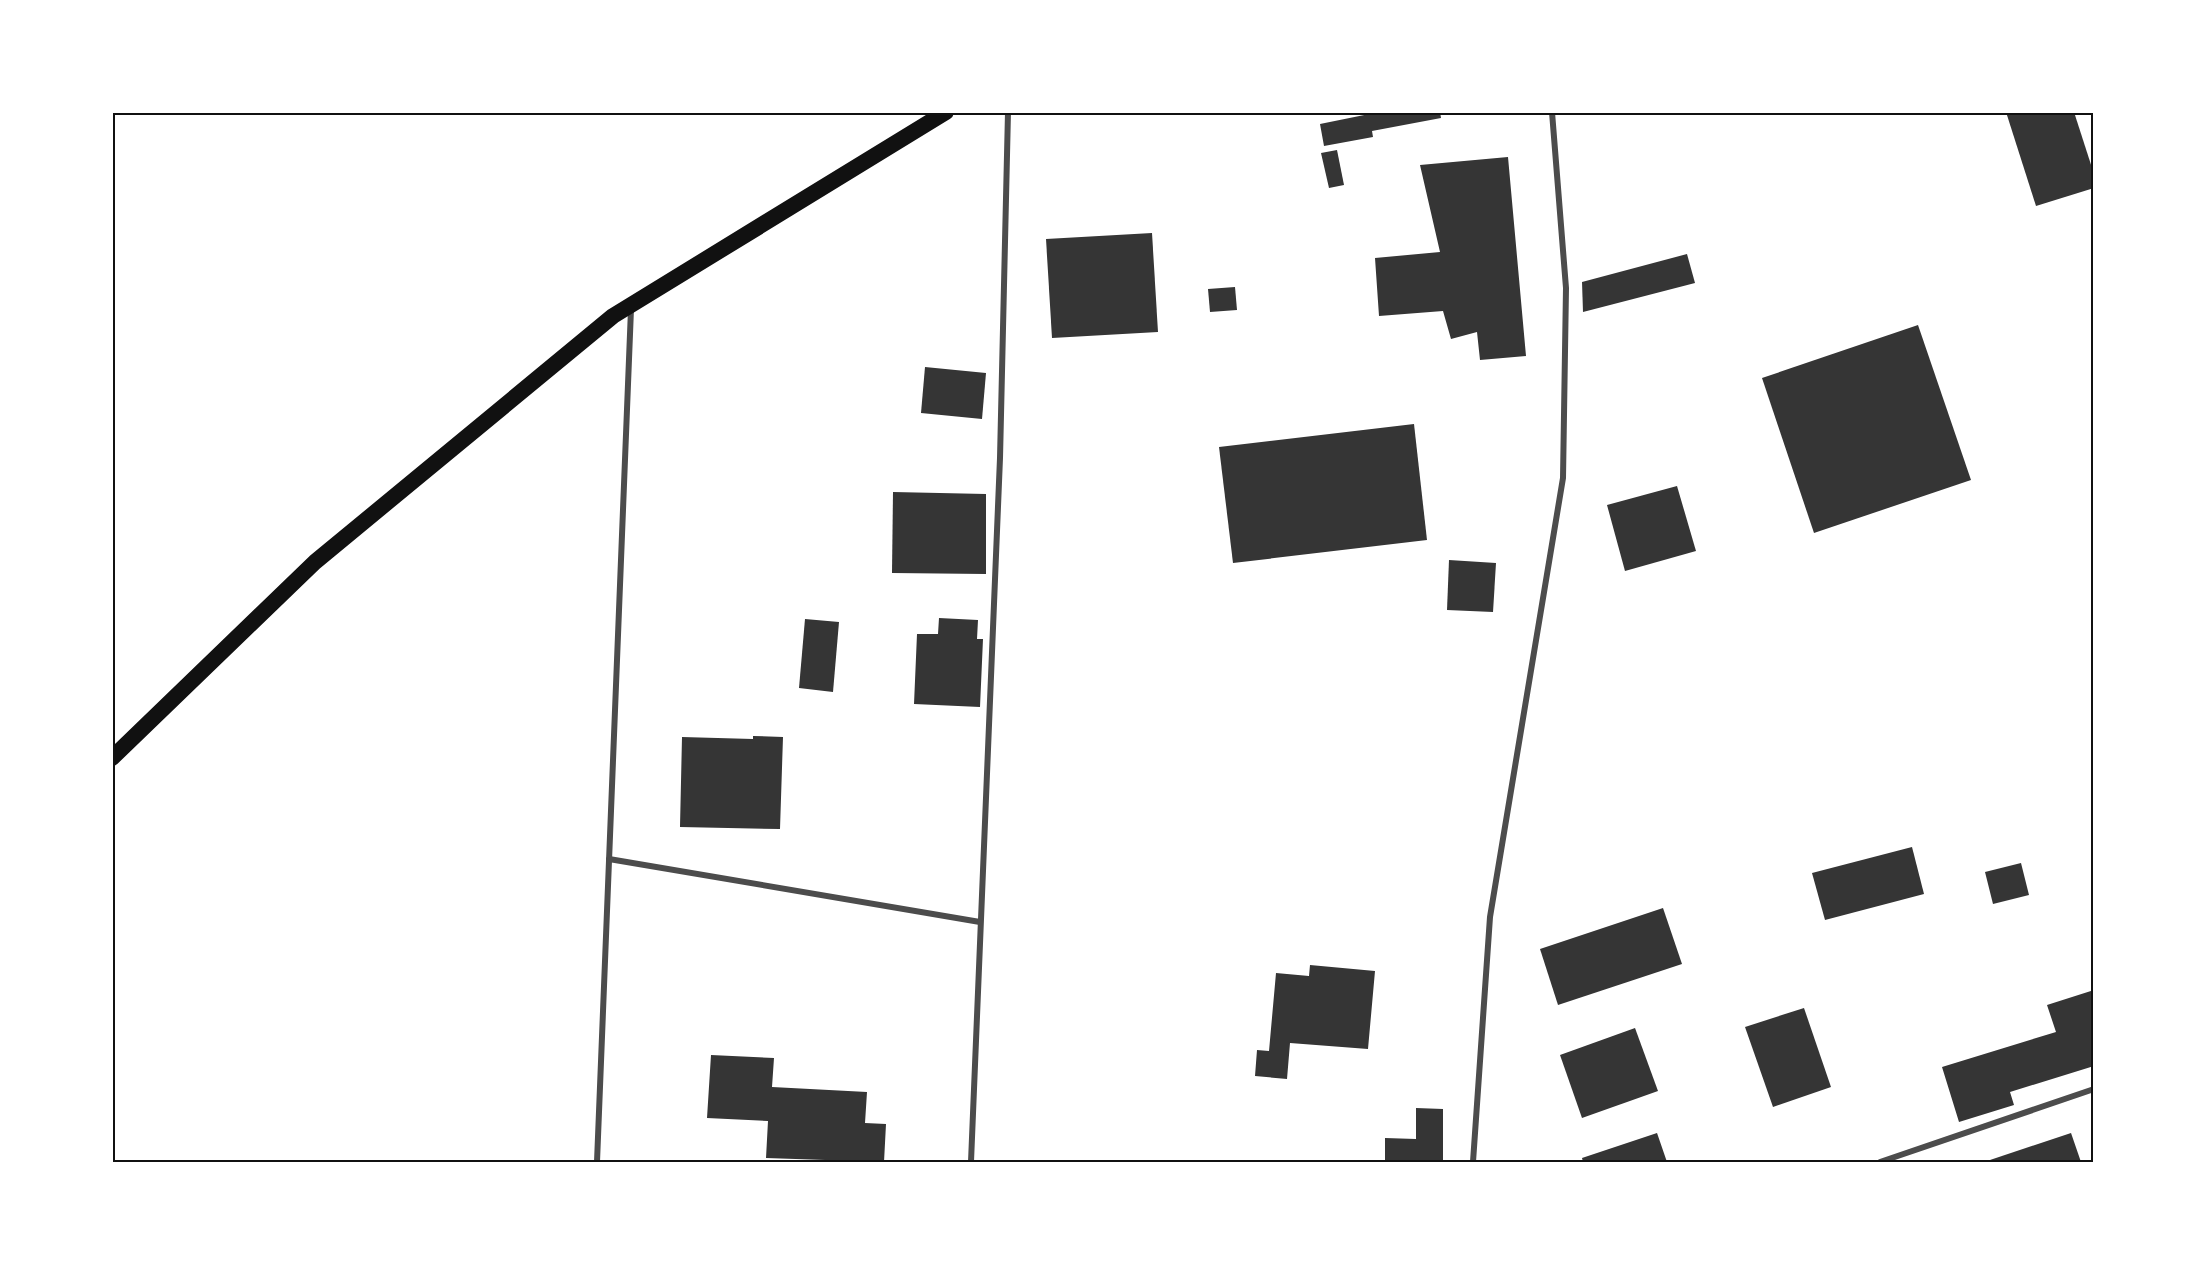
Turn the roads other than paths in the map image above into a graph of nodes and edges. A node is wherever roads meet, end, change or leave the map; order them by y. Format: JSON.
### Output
{"nodes":[{"id":1,"x":946,"y":112,"type":"edge"},
{"id":2,"x":1008,"y":112,"type":"edge"},
{"id":3,"x":1552,"y":112,"type":"edge"},
{"id":4,"x":631,"y":305,"type":"junction"},
{"id":5,"x":112,"y":758,"type":"edge"},
{"id":6,"x":609,"y":859,"type":"junction"},
{"id":7,"x":980,"y":922,"type":"junction"},
{"id":8,"x":2094,"y":1089,"type":"edge"},
{"id":9,"x":597,"y":1162,"type":"edge"},
{"id":10,"x":970,"y":1162,"type":"edge"},
{"id":11,"x":1473,"y":1162,"type":"edge"},
{"id":12,"x":1880,"y":1162,"type":"edge"}],
"edges":[{"from":1,"to":4,"type":"highway"},
{"from":2,"to":7,"type":"street"},
{"from":3,"to":11,"type":"street"},
{"from":4,"to":5,"type":"highway"},
{"from":4,"to":6,"type":"street"},
{"from":6,"to":7,"type":"street"},
{"from":6,"to":9,"type":"street"},
{"from":7,"to":10,"type":"street"},
{"from":8,"to":12,"type":"street"}]}
